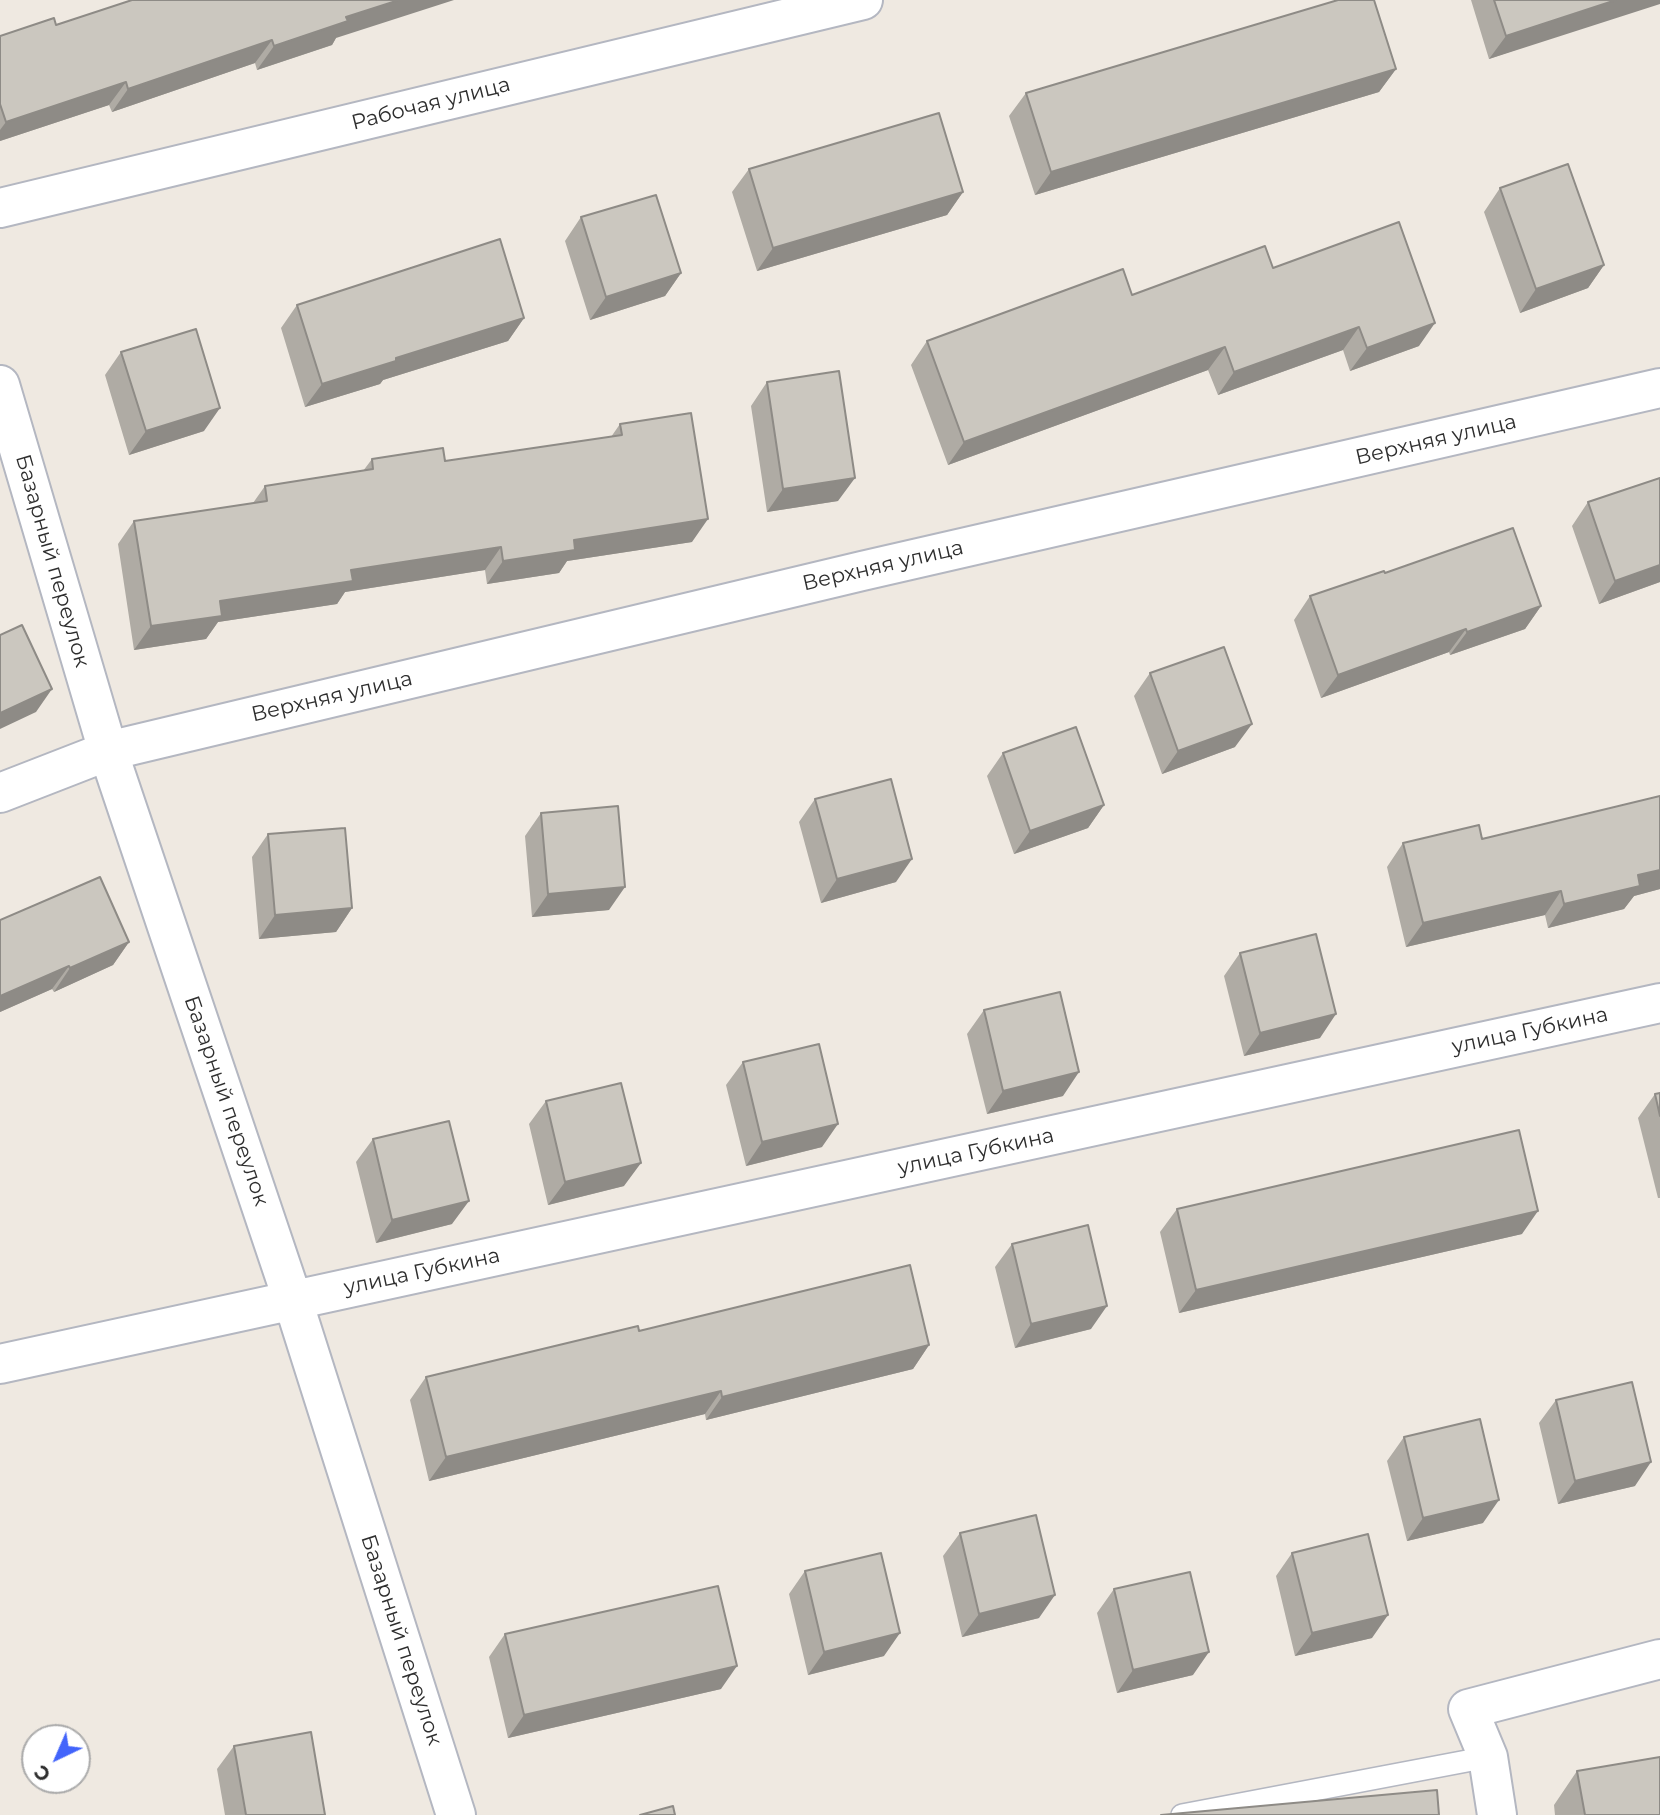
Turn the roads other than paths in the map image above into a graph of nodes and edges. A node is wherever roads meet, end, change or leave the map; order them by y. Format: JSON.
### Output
{"nodes":[{"id":1,"x":863,"y":0,"type":"edge"},
{"id":2,"x":0,"y":208,"type":"edge"},
{"id":3,"x":0,"y":385,"type":"edge"},
{"id":4,"x":1660,"y":388,"type":"edge"},
{"id":5,"x":108,"y":751,"type":"junction"},
{"id":6,"x":0,"y":793,"type":"edge"},
{"id":7,"x":1660,"y":1003,"type":"edge"},
{"id":8,"x":293,"y":1301,"type":"junction"},
{"id":9,"x":0,"y":1364,"type":"edge"},
{"id":10,"x":1660,"y":1659,"type":"edge"},
{"id":11,"x":1488,"y":1757,"type":"junction"},
{"id":12,"x":456,"y":1815,"type":"edge"},
{"id":13,"x":1182,"y":1815,"type":"edge"},
{"id":14,"x":1497,"y":1815,"type":"edge"}],
"edges":[{"from":1,"to":2,"type":"street","name":"Рабочая улица"},
{"from":3,"to":5,"type":"street","name":"Базарный переулок"},
{"from":4,"to":5,"type":"street","name":"Верхняя улица"},
{"from":5,"to":6,"type":"street","name":"Верхняя улица"},
{"from":5,"to":8,"type":"street","name":"Базарный переулок"},
{"from":7,"to":8,"type":"street","name":"улица Губкина"},
{"from":8,"to":9,"type":"street","name":"улица Губкина"},
{"from":8,"to":12,"type":"street","name":"Базарный переулок"},
{"from":10,"to":11,"type":"street"},
{"from":11,"to":13,"type":"lane"},
{"from":11,"to":14,"type":"street"}]}
